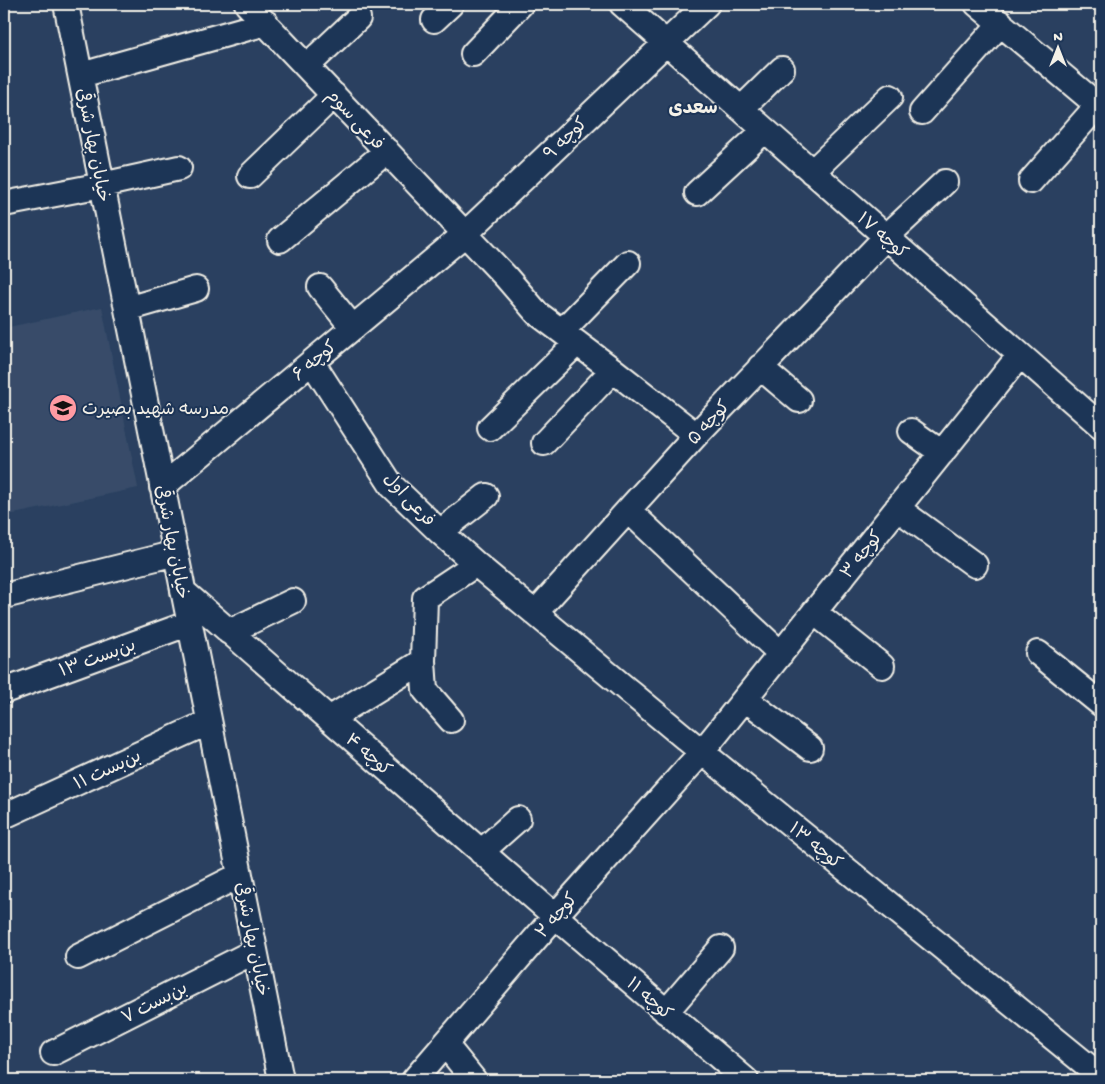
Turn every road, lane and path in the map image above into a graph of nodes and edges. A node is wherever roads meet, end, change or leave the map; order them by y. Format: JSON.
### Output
{"nodes":[{"id":1,"x":66,"y":4,"type":"edge"},
{"id":2,"x":248,"y":4,"type":"edge"},
{"id":3,"x":521,"y":4,"type":"edge"},
{"id":4,"x":622,"y":4,"type":"edge"},
{"id":5,"x":707,"y":4,"type":"edge"},
{"id":6,"x":978,"y":4,"type":"edge"},
{"id":7,"x":358,"y":18,"type":"dead end"},
{"id":8,"x":266,"y":23,"type":"junction"},
{"id":9,"x":1001,"y":23,"type":"junction"},
{"id":10,"x":666,"y":43,"type":"junction"},
{"id":11,"x":472,"y":54,"type":"dead end"},
{"id":12,"x":307,"y":66,"type":"junction"},
{"id":13,"x":782,"y":69,"type":"dead end"},
{"id":14,"x":81,"y":75,"type":"junction"},
{"id":15,"x":334,"y":95,"type":"junction"},
{"id":16,"x":890,"y":97,"type":"dead end"},
{"id":17,"x":1100,"y":106,"type":"edge"},
{"id":18,"x":741,"y":109,"type":"junction"},
{"id":19,"x":922,"y":112,"type":"dead end"},
{"id":20,"x":765,"y":130,"type":"junction"},
{"id":21,"x":387,"y":151,"type":"junction"},
{"id":22,"x":179,"y":168,"type":"dead end"},
{"id":23,"x":812,"y":172,"type":"junction"},
{"id":24,"x":250,"y":176,"type":"dead end"},
{"id":25,"x":1031,"y":181,"type":"dead end"},
{"id":26,"x":945,"y":182,"type":"dead end"},
{"id":27,"x":102,"y":185,"type":"junction"},
{"id":28,"x":697,"y":194,"type":"dead end"},
{"id":29,"x":4,"y":204,"type":"edge"},
{"id":30,"x":465,"y":234,"type":"junction"},
{"id":31,"x":886,"y":237,"type":"junction"},
{"id":32,"x":280,"y":240,"type":"dead end"},
{"id":33,"x":628,"y":263,"type":"dead end"},
{"id":34,"x":320,"y":287,"type":"dead end"},
{"id":35,"x":196,"y":290,"type":"dead end"},
{"id":36,"x":127,"y":309,"type":"junction"},
{"id":37,"x":353,"y":328,"type":"junction"},
{"id":38,"x":569,"y":337,"type":"junction"},
{"id":39,"x":1020,"y":355,"type":"junction"},
{"id":40,"x":312,"y":362,"type":"junction"},
{"id":41,"x":760,"y":368,"type":"junction"},
{"id":42,"x":613,"y":370,"type":"junction"},
{"id":43,"x":799,"y":400,"type":"dead end"},
{"id":44,"x":1101,"y":426,"type":"edge"},
{"id":45,"x":490,"y":428,"type":"dead end"},
{"id":46,"x":911,"y":432,"type":"dead end"},
{"id":47,"x":696,"y":435,"type":"junction"},
{"id":48,"x":544,"y":443,"type":"dead end"},
{"id":49,"x":942,"y":453,"type":"junction"},
{"id":50,"x":162,"y":487,"type":"junction"},
{"id":51,"x":486,"y":496,"type":"dead end"},
{"id":52,"x":897,"y":508,"type":"junction"},
{"id":53,"x":628,"y":510,"type":"junction"},
{"id":54,"x":440,"y":532,"type":"junction"},
{"id":55,"x":176,"y":553,"type":"junction"},
{"id":56,"x":476,"y":564,"type":"junction"},
{"id":57,"x":975,"y":565,"type":"dead end"},
{"id":58,"x":183,"y":592,"type":"junction"},
{"id":59,"x":4,"y":596,"type":"edge"},
{"id":60,"x":293,"y":601,"type":"dead end"},
{"id":61,"x":814,"y":612,"type":"junction"},
{"id":62,"x":535,"y":613,"type":"junction"},
{"id":63,"x":190,"y":624,"type":"junction"},
{"id":64,"x":229,"y":632,"type":"junction"},
{"id":65,"x":1038,"y":653,"type":"dead end"},
{"id":66,"x":781,"y":654,"type":"junction"},
{"id":67,"x":423,"y":661,"type":"junction"},
{"id":68,"x":882,"y":666,"type":"dead end"},
{"id":69,"x":4,"y":691,"type":"edge"},
{"id":70,"x":745,"y":699,"type":"junction"},
{"id":71,"x":1101,"y":704,"type":"edge"},
{"id":72,"x":329,"y":719,"type":"junction"},
{"id":73,"x":451,"y":720,"type":"dead end"},
{"id":74,"x":209,"y":722,"type":"junction"},
{"id":75,"x":810,"y":748,"type":"dead end"},
{"id":76,"x":702,"y":752,"type":"junction"},
{"id":77,"x":4,"y":816,"type":"edge"},
{"id":78,"x":518,"y":819,"type":"dead end"},
{"id":79,"x":482,"y":852,"type":"junction"},
{"id":80,"x":240,"y":875,"type":"junction"},
{"id":81,"x":555,"y":916,"type":"junction"},
{"id":82,"x":721,"y":948,"type":"dead end"},
{"id":83,"x":255,"y":951,"type":"junction"},
{"id":84,"x":78,"y":957,"type":"dead end"},
{"id":85,"x":666,"y":1012,"type":"junction"},
{"id":86,"x":445,"y":1044,"type":"junction"},
{"id":87,"x":53,"y":1054,"type":"dead end"},
{"id":88,"x":1098,"y":1076,"type":"edge"},
{"id":89,"x":281,"y":1080,"type":"edge"},
{"id":90,"x":414,"y":1080,"type":"edge"},
{"id":91,"x":474,"y":1080,"type":"edge"},
{"id":92,"x":746,"y":1080,"type":"edge"}],
"edges":[{"from":1,"to":14,"type":"street","name":"خیابان بهار شرقی"},
{"from":2,"to":8,"type":"street","name":"فرعی سوم"},
{"from":3,"to":11,"type":"street"},
{"from":4,"to":10,"type":"street","name":"کوچه ۱۷"},
{"from":5,"to":10,"type":"street","name":"کوچه ۹"},
{"from":6,"to":9,"type":"street"},
{"from":7,"to":12,"type":"street"},
{"from":8,"to":12,"type":"street","name":"فرعی سوم"},
{"from":8,"to":14,"type":"street"},
{"from":9,"to":17,"type":"street"},
{"from":9,"to":19,"type":"street"},
{"from":10,"to":18,"type":"street","name":"کوچه ۱۷"},
{"from":10,"to":30,"type":"street","name":"کوچه ۹"},
{"from":12,"to":15,"type":"street","name":"فرعی سوم"},
{"from":13,"to":18,"type":"street"},
{"from":14,"to":27,"type":"street","name":"خیابان بهار شرقی"},
{"from":15,"to":21,"type":"street","name":"فرعی سوم"},
{"from":15,"to":24,"type":"street"},
{"from":16,"to":23,"type":"street"},
{"from":17,"to":25,"type":"street"},
{"from":18,"to":20,"type":"street","name":"کوچه ۱۷"},
{"from":20,"to":23,"type":"street","name":"کوچه ۱۷"},
{"from":20,"to":28,"type":"street"},
{"from":21,"to":30,"type":"street","name":"فرعی سوم"},
{"from":21,"to":32,"type":"street"},
{"from":22,"to":27,"type":"street"},
{"from":23,"to":31,"type":"street","name":"کوچه ۱۷"},
{"from":26,"to":31,"type":"street","name":"کوچه ۵"},
{"from":27,"to":29,"type":"street"},
{"from":27,"to":36,"type":"street","name":"خیابان بهار شرقی"},
{"from":30,"to":37,"type":"street","name":"کوچه ۶"},
{"from":30,"to":38,"type":"street","name":"فرعی سوم"},
{"from":31,"to":39,"type":"street","name":"کوچه ۱۷"},
{"from":31,"to":41,"type":"street","name":"کوچه ۵"},
{"from":33,"to":38,"type":"street"},
{"from":34,"to":37,"type":"street"},
{"from":35,"to":36,"type":"street"},
{"from":36,"to":50,"type":"street","name":"خیابان بهار شرقی"},
{"from":37,"to":40,"type":"street","name":"کوچه ۶"},
{"from":38,"to":42,"type":"street"},
{"from":38,"to":45,"type":"street"},
{"from":39,"to":44,"type":"street","name":"کوچه ۱۷"},
{"from":39,"to":49,"type":"street","name":"کوچه ۳"},
{"from":40,"to":50,"type":"street","name":"کوچه ۶"},
{"from":40,"to":54,"type":"street","name":"فرعی اول"},
{"from":41,"to":43,"type":"street"},
{"from":41,"to":47,"type":"street","name":"کوچه ۵"},
{"from":42,"to":47,"type":"street"},
{"from":42,"to":48,"type":"street"},
{"from":46,"to":49,"type":"street"},
{"from":47,"to":53,"type":"street","name":"کوچه ۵"},
{"from":49,"to":52,"type":"street","name":"کوچه ۳"},
{"from":50,"to":55,"type":"street","name":"خیابان بهار شرقی"},
{"from":51,"to":54,"type":"street"},
{"from":52,"to":57,"type":"street"},
{"from":52,"to":61,"type":"street","name":"کوچه ۳"},
{"from":53,"to":62,"type":"street","name":"کوچه ۵"},
{"from":53,"to":66,"type":"street"},
{"from":54,"to":56,"type":"street","name":"فرعی اول"},
{"from":55,"to":58,"type":"street","name":"خیابان بهار شرقی"},
{"from":55,"to":59,"type":"street"},
{"from":56,"to":62,"type":"street","name":"فرعی اول"},
{"from":56,"to":67,"type":"street"},
{"from":58,"to":63,"type":"street","name":"خیابان بهار شرقی"},
{"from":58,"to":64,"type":"street","name":"کوچه ۴"},
{"from":60,"to":64,"type":"street"},
{"from":61,"to":66,"type":"street","name":"کوچه ۳"},
{"from":61,"to":68,"type":"street"},
{"from":62,"to":76,"type":"street","name":"کوچه ۱۳"},
{"from":63,"to":69,"type":"street","name":"بن‌بست ۱۳"},
{"from":63,"to":74,"type":"street","name":"خیابان بهار شرقی"},
{"from":64,"to":72,"type":"street","name":"کوچه ۴"},
{"from":65,"to":71,"type":"street"},
{"from":66,"to":70,"type":"street","name":"کوچه ۳"},
{"from":67,"to":72,"type":"street"},
{"from":67,"to":73,"type":"street"},
{"from":70,"to":75,"type":"street"},
{"from":70,"to":76,"type":"street","name":"کوچه ۳"},
{"from":72,"to":79,"type":"street","name":"کوچه ۴"},
{"from":74,"to":77,"type":"street","name":"بن‌بست ۱۱"},
{"from":74,"to":80,"type":"street","name":"خیابان بهار شرقی"},
{"from":76,"to":81,"type":"street","name":"کوچه ۲"},
{"from":76,"to":88,"type":"street","name":"کوچه ۱۳"},
{"from":78,"to":79,"type":"street"},
{"from":79,"to":81,"type":"street","name":"کوچه ۴"},
{"from":80,"to":83,"type":"street","name":"خیابان بهار شرقی"},
{"from":80,"to":84,"type":"street"},
{"from":81,"to":85,"type":"street","name":"کوچه ۱۱"},
{"from":81,"to":86,"type":"street","name":"کوچه ۲"},
{"from":82,"to":85,"type":"street"},
{"from":83,"to":87,"type":"street","name":"بن‌بست ۷"},
{"from":83,"to":89,"type":"street","name":"خیابان بهار شرقی"},
{"from":85,"to":92,"type":"street","name":"کوچه ۱۱"},
{"from":86,"to":90,"type":"street","name":"کوچه ۲"},
{"from":86,"to":91,"type":"street"}]}
